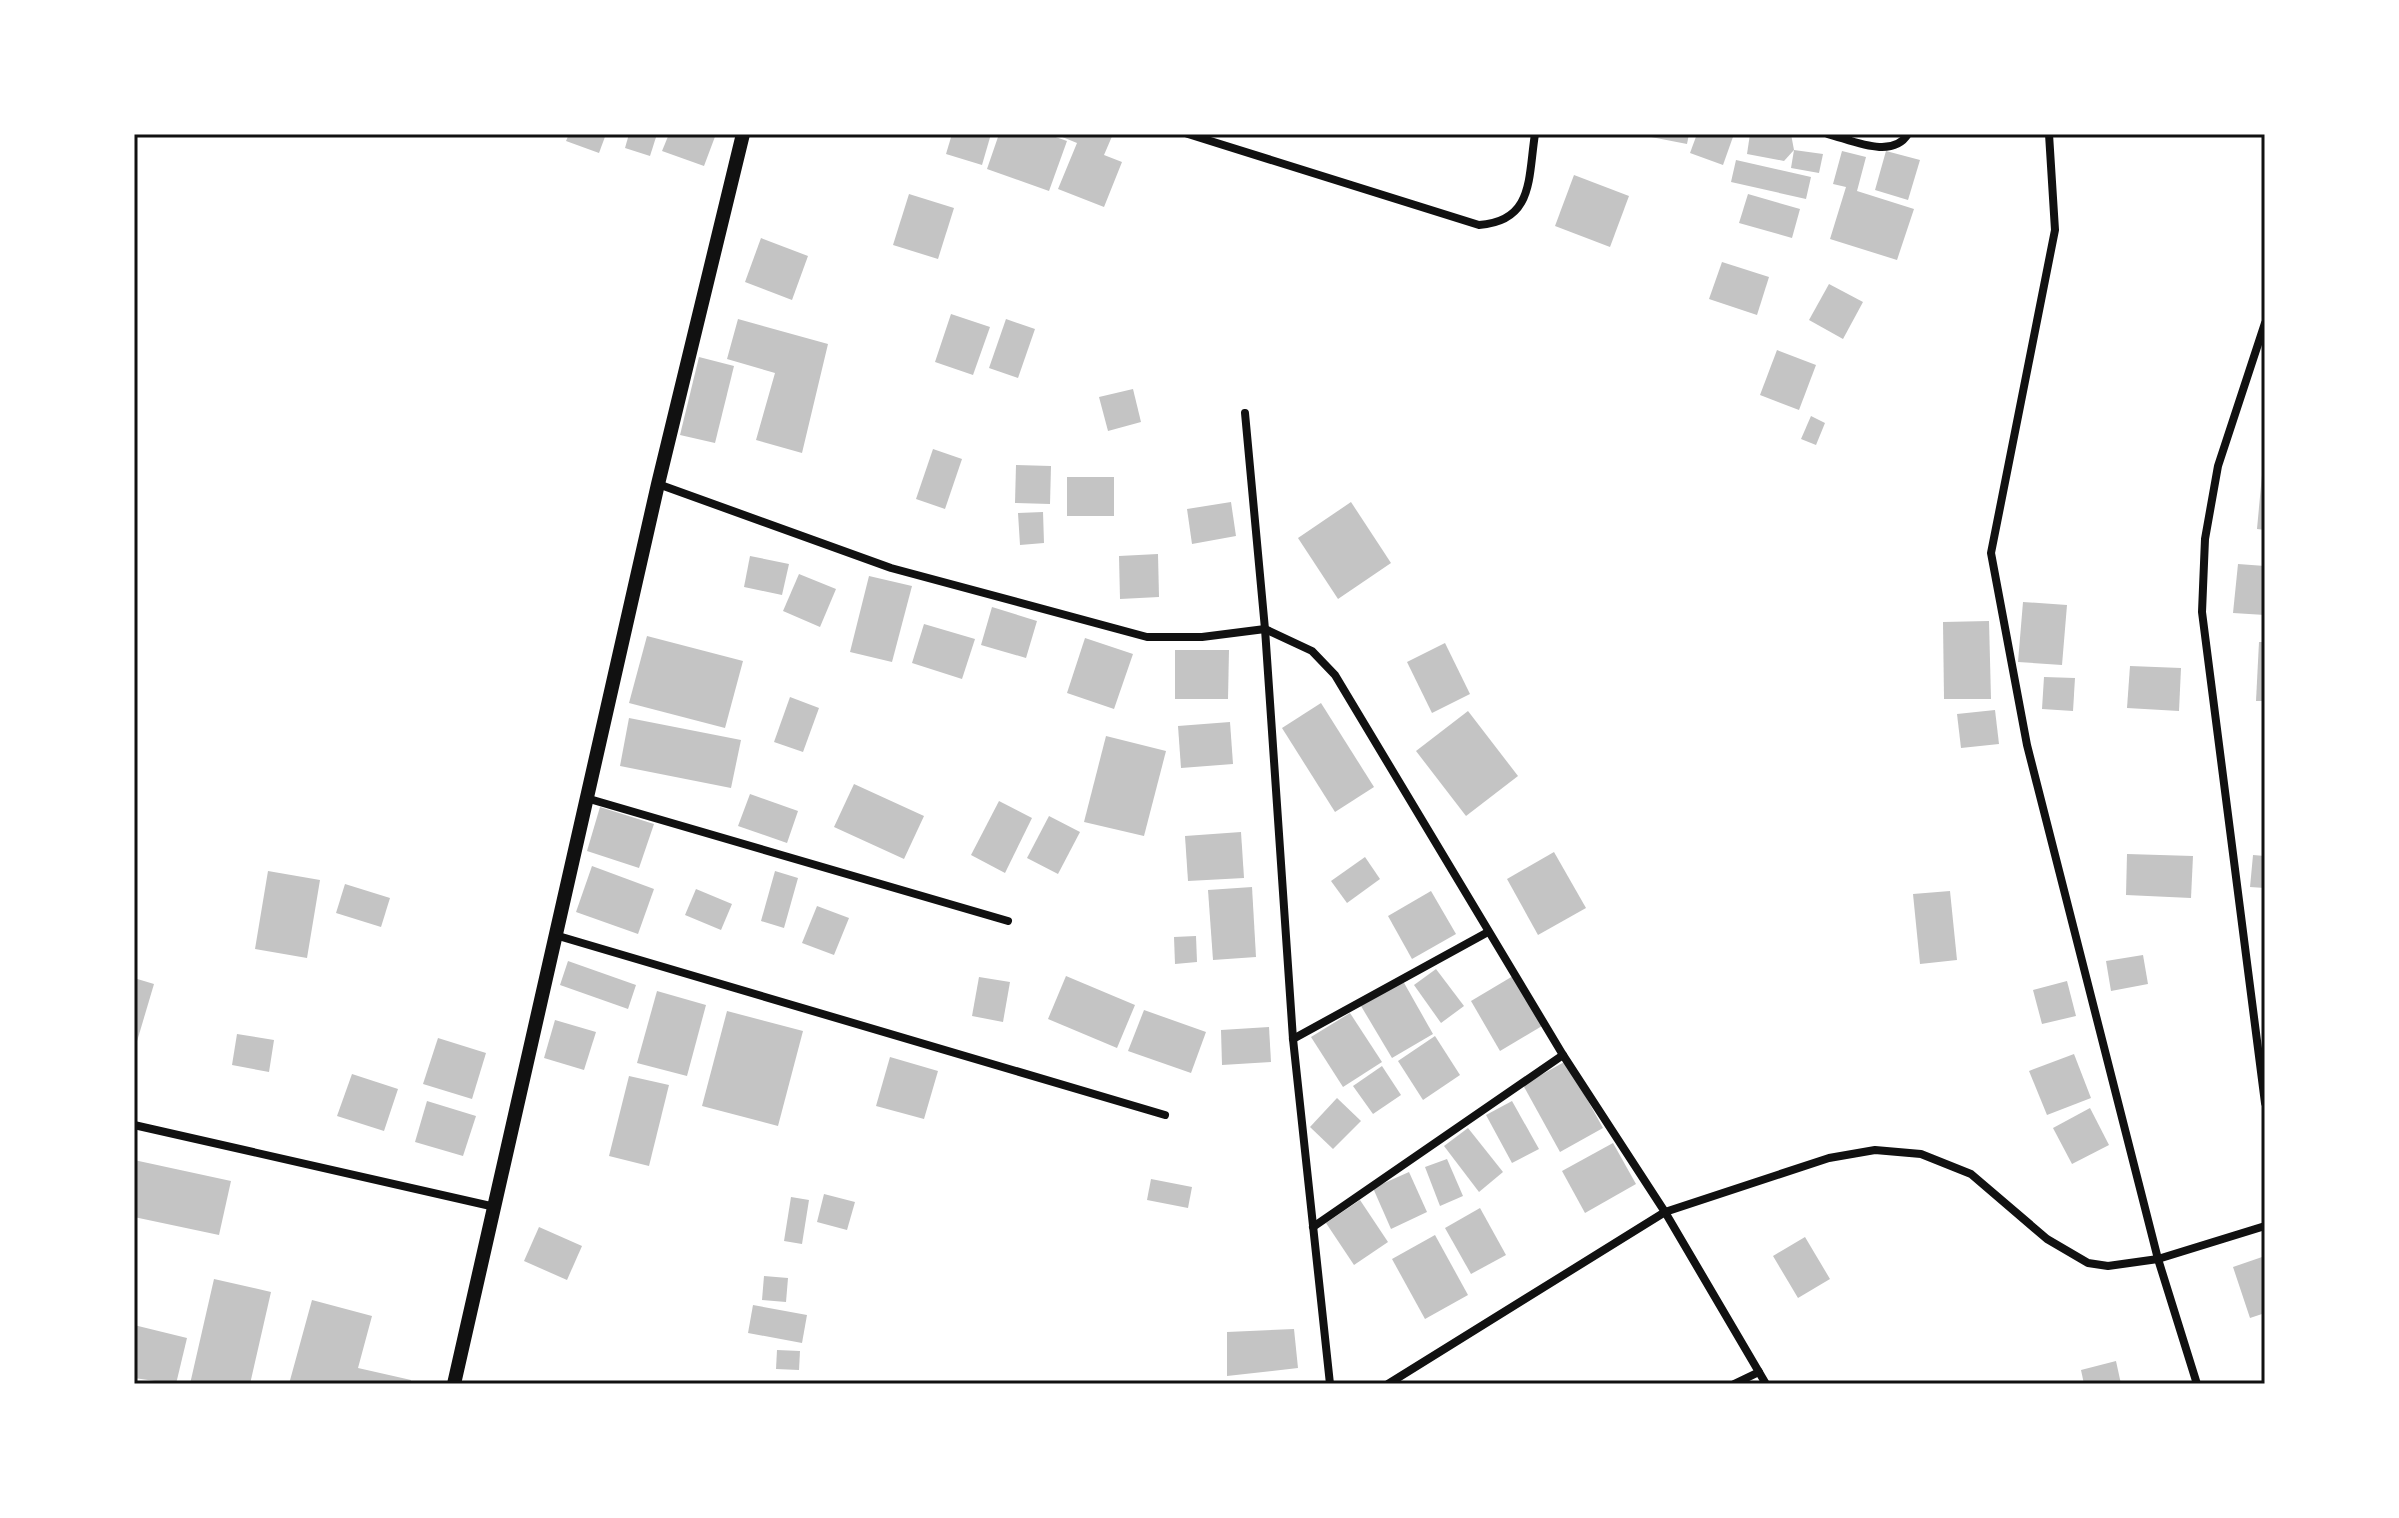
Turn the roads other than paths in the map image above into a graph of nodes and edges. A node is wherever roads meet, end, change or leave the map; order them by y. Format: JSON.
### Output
{"nodes":[{"id":1,"x":743,"y":134,"type":"edge"},
{"id":2,"x":1188,"y":134,"type":"edge"},
{"id":3,"x":1535,"y":134,"type":"edge"},
{"id":4,"x":1828,"y":134,"type":"edge"},
{"id":5,"x":1908,"y":134,"type":"edge"},
{"id":6,"x":2049,"y":134,"type":"edge"},
{"id":7,"x":2265,"y":323,"type":"edge"},
{"id":8,"x":1245,"y":413,"type":"dead end"},
{"id":9,"x":658,"y":484,"type":"junction"},
{"id":10,"x":1265,"y":629,"type":"junction"},
{"id":11,"x":586,"y":798,"type":"junction"},
{"id":12,"x":1008,"y":921,"type":"dead end"},
{"id":13,"x":1488,"y":932,"type":"junction"},
{"id":14,"x":555,"y":935,"type":"junction"},
{"id":15,"x":1293,"y":1039,"type":"junction"},
{"id":16,"x":1563,"y":1055,"type":"junction"},
{"id":17,"x":2265,"y":1103,"type":"edge"},
{"id":18,"x":1165,"y":1115,"type":"dead end"},
{"id":19,"x":134,"y":1125,"type":"edge"},
{"id":20,"x":495,"y":1208,"type":"junction"},
{"id":21,"x":1665,"y":1212,"type":"junction"},
{"id":22,"x":2265,"y":1226,"type":"edge"},
{"id":23,"x":1313,"y":1227,"type":"junction"},
{"id":24,"x":2158,"y":1259,"type":"junction"},
{"id":25,"x":1759,"y":1372,"type":"junction"},
{"id":26,"x":454,"y":1384,"type":"edge"},
{"id":27,"x":1330,"y":1384,"type":"edge"},
{"id":28,"x":1388,"y":1384,"type":"edge"},
{"id":29,"x":1734,"y":1384,"type":"edge"},
{"id":30,"x":1766,"y":1384,"type":"edge"},
{"id":31,"x":2197,"y":1384,"type":"edge"}],
"edges":[{"from":1,"to":9,"type":"street"},
{"from":2,"to":3,"type":"street"},
{"from":4,"to":5,"type":"street"},
{"from":6,"to":24,"type":"street"},
{"from":7,"to":17,"type":"street"},
{"from":8,"to":10,"type":"street"},
{"from":9,"to":10,"type":"street"},
{"from":9,"to":11,"type":"street"},
{"from":10,"to":13,"type":"street"},
{"from":10,"to":15,"type":"street"},
{"from":11,"to":12,"type":"street"},
{"from":11,"to":14,"type":"street"},
{"from":13,"to":15,"type":"street"},
{"from":13,"to":16,"type":"street"},
{"from":14,"to":18,"type":"street"},
{"from":14,"to":20,"type":"street"},
{"from":15,"to":23,"type":"street"},
{"from":16,"to":21,"type":"street"},
{"from":16,"to":23,"type":"street"},
{"from":19,"to":20,"type":"street"},
{"from":20,"to":26,"type":"street"},
{"from":21,"to":24,"type":"street"},
{"from":21,"to":25,"type":"street"},
{"from":21,"to":28,"type":"street"},
{"from":22,"to":24,"type":"street"},
{"from":23,"to":27,"type":"street"},
{"from":24,"to":31,"type":"street"},
{"from":25,"to":29,"type":"street"},
{"from":25,"to":30,"type":"street"}]}
